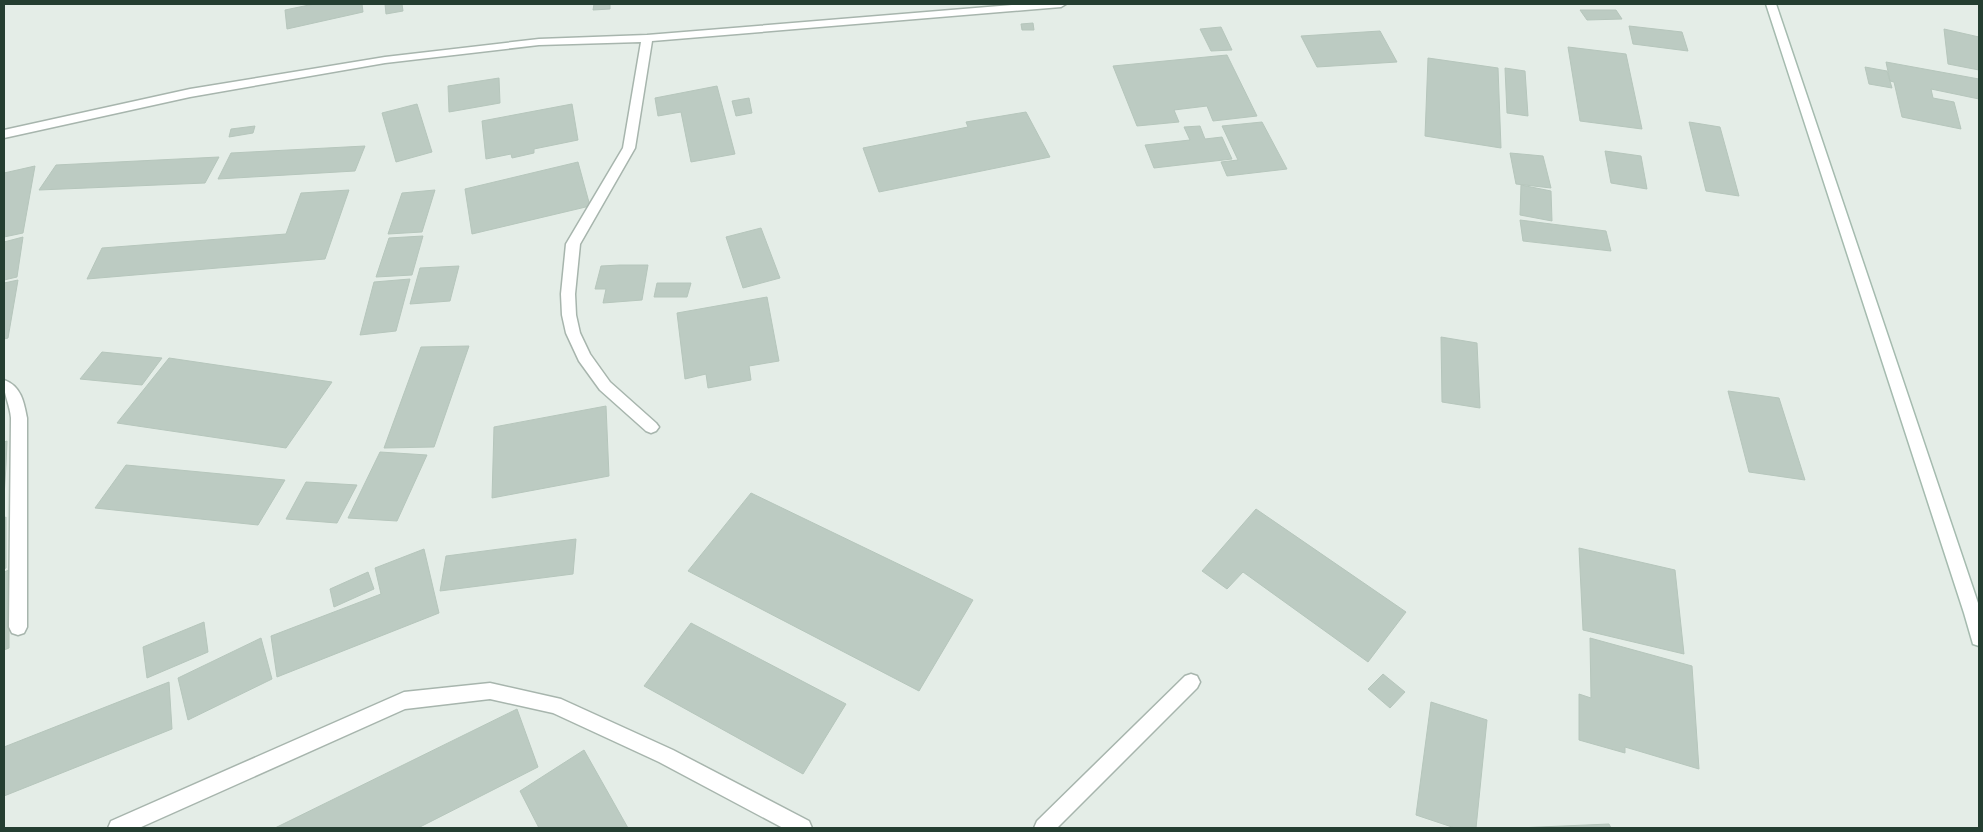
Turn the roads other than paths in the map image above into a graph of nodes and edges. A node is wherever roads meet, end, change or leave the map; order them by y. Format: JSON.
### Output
{"nodes":[{"id":1,"x":1061,"y":4,"type":"edge"},
{"id":2,"x":1771,"y":4,"type":"edge"},
{"id":3,"x":647,"y":38,"type":"junction"},
{"id":4,"x":4,"y":134,"type":"edge"},
{"id":5,"x":4,"y":386,"type":"edge"},
{"id":6,"x":651,"y":427,"type":"dead end"},
{"id":7,"x":18,"y":627,"type":"dead end"},
{"id":8,"x":1979,"y":638,"type":"edge"},
{"id":9,"x":1191,"y":682,"type":"dead end"},
{"id":10,"x":118,"y":828,"type":"edge"},
{"id":11,"x":802,"y":828,"type":"edge"},
{"id":12,"x":1044,"y":828,"type":"edge"}],
"edges":[{"from":1,"to":3,"type":"street"},
{"from":2,"to":8,"type":"street"},
{"from":3,"to":4,"type":"street"},
{"from":3,"to":6,"type":"street"},
{"from":5,"to":7,"type":"street"},
{"from":9,"to":12,"type":"street"},
{"from":10,"to":11,"type":"street"}]}
